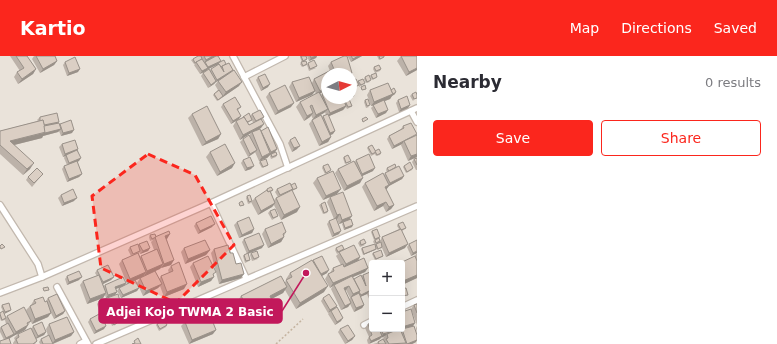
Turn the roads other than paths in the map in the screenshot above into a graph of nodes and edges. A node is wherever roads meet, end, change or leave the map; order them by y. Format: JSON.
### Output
{"nodes":[{"id":1,"x":233,"y":56,"type":"edge"},
{"id":2,"x":285,"y":56,"type":"edge"},
{"id":3,"x":244,"y":77,"type":"junction"},
{"id":4,"x":414,"y":109,"type":"edge"},
{"id":5,"x":417,"y":122,"type":"edge"},
{"id":6,"x":288,"y":168,"type":"junction"},
{"id":7,"x":211,"y":203,"type":"junction"},
{"id":8,"x":0,"y":205,"type":"edge"},
{"id":9,"x":417,"y":206,"type":"edge"},
{"id":10,"x":42,"y":277,"type":"junction"},
{"id":11,"x":246,"y":278,"type":"junction"},
{"id":12,"x":57,"y":287,"type":"dead end"},
{"id":13,"x":0,"y":293,"type":"edge"},
{"id":14,"x":417,"y":300,"type":"edge"},
{"id":15,"x":405,"y":306,"type":"edge"},
{"id":16,"x":369,"y":322,"type":"edge"},
{"id":17,"x":364,"y":325,"type":"dead end"},
{"id":18,"x":87,"y":342,"type":"edge"},
{"id":19,"x":80,"y":344,"type":"edge"},
{"id":20,"x":96,"y":344,"type":"edge"}],
"edges":[{"from":1,"to":3,"type":"street"},
{"from":2,"to":3,"type":"street"},
{"from":3,"to":6,"type":"street"},
{"from":4,"to":5,"type":"street"},
{"from":4,"to":6,"type":"street"},
{"from":6,"to":7,"type":"street"},
{"from":7,"to":10,"type":"street"},
{"from":7,"to":11,"type":"street"},
{"from":8,"to":10,"type":"street"},
{"from":9,"to":11,"type":"street"},
{"from":10,"to":13,"type":"street"},
{"from":11,"to":20,"type":"street"},
{"from":12,"to":18,"type":"street"},
{"from":14,"to":15,"type":"street"},
{"from":16,"to":17,"type":"street"},
{"from":18,"to":19,"type":"street"}]}
